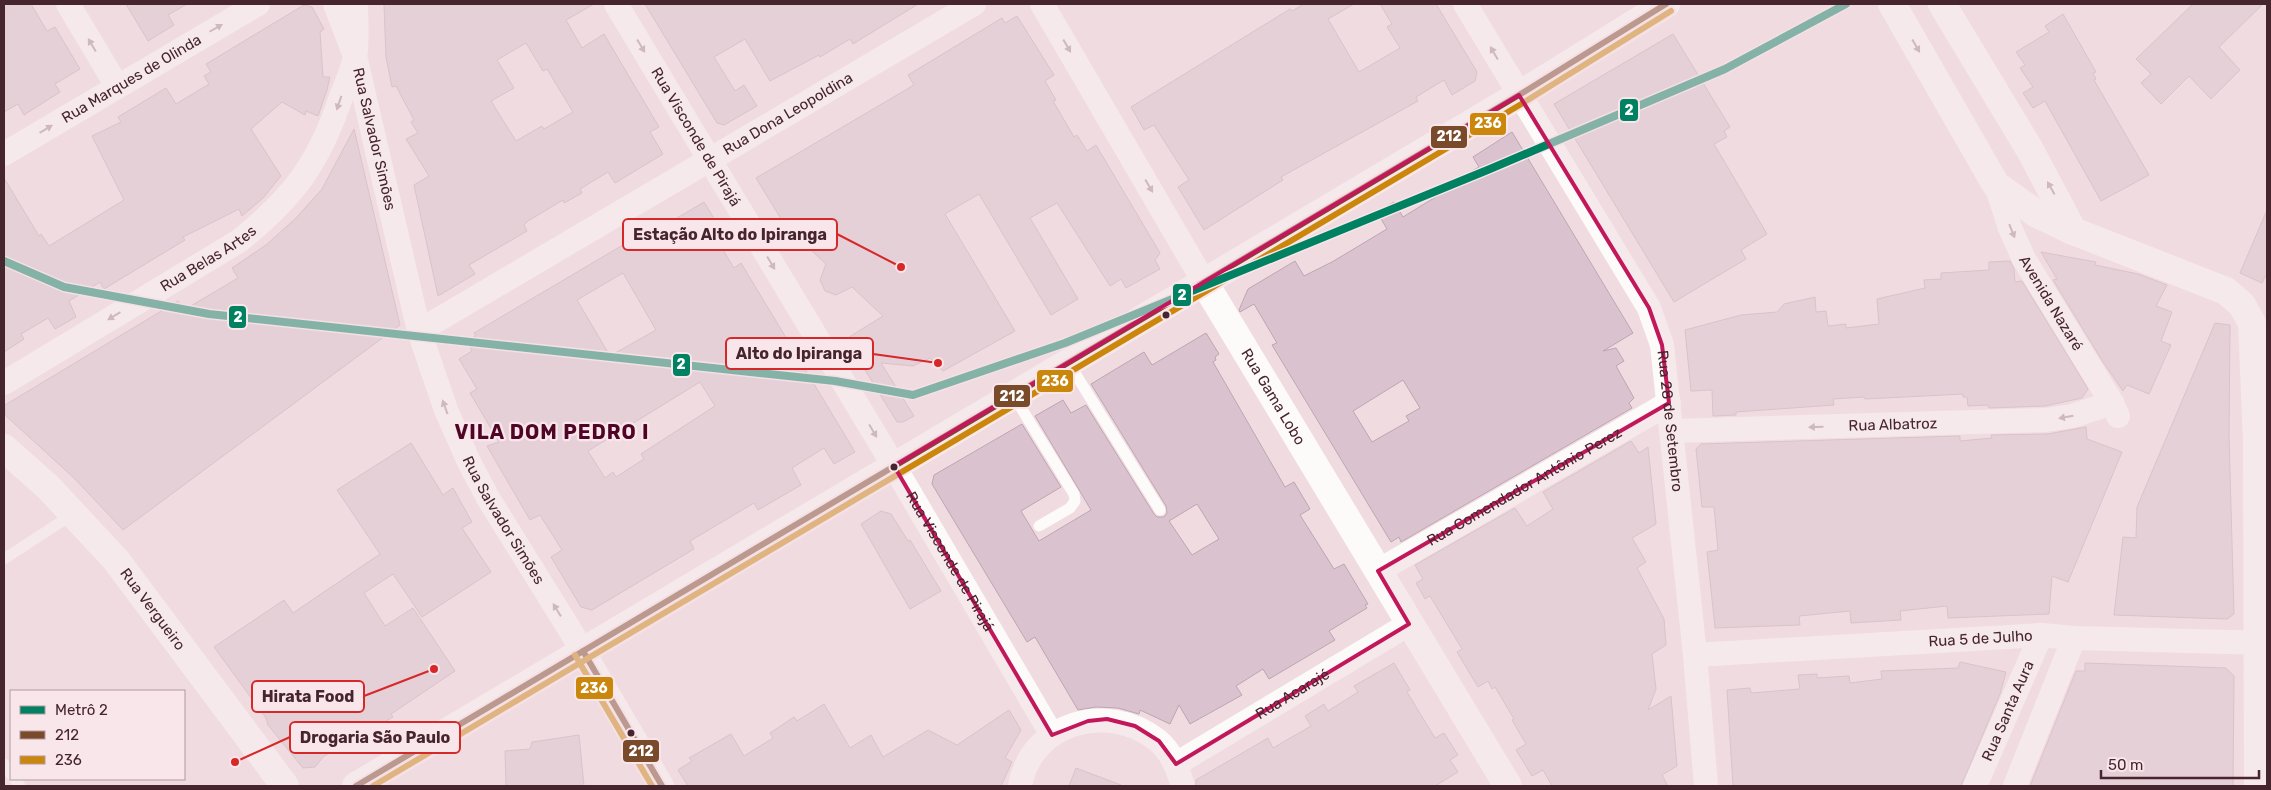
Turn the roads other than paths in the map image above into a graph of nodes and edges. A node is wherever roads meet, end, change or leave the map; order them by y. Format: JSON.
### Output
{"nodes":[{"id":1,"x":68,"y":4,"type":"edge"},
{"id":2,"x":258,"y":4,"type":"edge"},
{"id":3,"x":335,"y":4,"type":"edge"},
{"id":4,"x":356,"y":4,"type":"edge"},
{"id":5,"x":616,"y":4,"type":"edge"},
{"id":6,"x":974,"y":4,"type":"edge"},
{"id":7,"x":1042,"y":4,"type":"edge"},
{"id":8,"x":1464,"y":4,"type":"edge"},
{"id":9,"x":1666,"y":4,"type":"edge"},
{"id":10,"x":1892,"y":4,"type":"edge"},
{"id":11,"x":1942,"y":4,"type":"edge"},
{"id":12,"x":355,"y":56,"type":"junction"},
{"id":13,"x":117,"y":86,"type":"junction"},
{"id":14,"x":1519,"y":95,"type":"junction"},
{"id":15,"x":372,"y":128,"type":"junction"},
{"id":16,"x":329,"y":133,"type":"junction"},
{"id":17,"x":4,"y":154,"type":"edge"},
{"id":18,"x":709,"y":162,"type":"junction"},
{"id":19,"x":1996,"y":185,"type":"junction"},
{"id":20,"x":2073,"y":231,"type":"junction"},
{"id":21,"x":1204,"y":282,"type":"junction"},
{"id":22,"x":2260,"y":324,"type":"edge"},
{"id":23,"x":419,"y":331,"type":"junction"},
{"id":24,"x":1068,"y":362,"type":"junction"},
{"id":25,"x":4,"y":383,"type":"edge"},
{"id":26,"x":1013,"y":395,"type":"junction"},
{"id":27,"x":1669,"y":403,"type":"junction"},
{"id":28,"x":2116,"y":410,"type":"joint"},
{"id":29,"x":1671,"y":431,"type":"junction"},
{"id":30,"x":2262,"y":440,"type":"edge"},
{"id":31,"x":4,"y":448,"type":"edge"},
{"id":32,"x":894,"y":466,"type":"junction"},
{"id":33,"x":1160,"y":510,"type":"dead end"},
{"id":34,"x":74,"y":514,"type":"junction"},
{"id":35,"x":1039,"y":526,"type":"dead end"},
{"id":36,"x":4,"y":559,"type":"edge"},
{"id":37,"x":1378,"y":571,"type":"junction"},
{"id":38,"x":1409,"y":624,"type":"junction"},
{"id":39,"x":2041,"y":635,"type":"junction"},
{"id":40,"x":2074,"y":638,"type":"junction"},
{"id":41,"x":2262,"y":642,"type":"edge"},
{"id":42,"x":583,"y":651,"type":"junction"},
{"id":43,"x":1695,"y":654,"type":"junction"},
{"id":44,"x":1052,"y":735,"type":"junction"},
{"id":45,"x":1180,"y":775,"type":"edge"},
{"id":46,"x":285,"y":786,"type":"edge"},
{"id":47,"x":356,"y":786,"type":"edge"},
{"id":48,"x":662,"y":786,"type":"edge"},
{"id":49,"x":1020,"y":786,"type":"edge"},
{"id":50,"x":1508,"y":786,"type":"edge"},
{"id":51,"x":1706,"y":786,"type":"edge"},
{"id":52,"x":1974,"y":786,"type":"edge"},
{"id":53,"x":2015,"y":786,"type":"edge"},
{"id":54,"x":2258,"y":786,"type":"edge"}],
"edges":[{"from":13,"to":1,"type":"street","one_way":true},
{"from":13,"to":2,"type":"street","name":"Rua Marques de Olinda","one_way":true},
{"from":3,"to":12,"type":"street","name":"Rua Salvador Simões"},
{"from":4,"to":12,"type":"street","name":"Rua Salvador Simões"},
{"from":5,"to":18,"type":"street","name":"Rua Visconde de Pirajá","one_way":true},
{"from":6,"to":18,"type":"street","name":"Rua Dona Leopoldina"},
{"from":7,"to":21,"type":"street","name":"Rua Gama Lobo","one_way":true},
{"from":14,"to":8,"type":"street","name":"Rua 28 de Setembro","one_way":true},
{"from":9,"to":14,"type":"main road"},
{"from":10,"to":19,"type":"main road","name":"Avenida Nazaré","one_way":true},
{"from":20,"to":11,"type":"main road","one_way":true},
{"from":12,"to":15,"type":"street","name":"Rua Salvador Simões"},
{"from":12,"to":16,"type":"street","name":"Rua Belas Artes","one_way":true},
{"from":17,"to":13,"type":"street","name":"Rua Marques de Olinda","one_way":true},
{"from":14,"to":21,"type":"main road"},
{"from":14,"to":27,"type":"street","name":"Rua 28 de Setembro"},
{"from":15,"to":16,"type":"street"},
{"from":15,"to":23,"type":"street","name":"Rua Salvador Simões"},
{"from":16,"to":25,"type":"street","name":"Rua Belas Artes","one_way":true},
{"from":18,"to":23,"type":"street","name":"Rua Dona Leopoldina"},
{"from":18,"to":32,"type":"street","name":"Rua Visconde de Pirajá","one_way":true},
{"from":19,"to":20,"type":"main road","name":"Avenida Nazaré"},
{"from":19,"to":28,"type":"street","name":"Avenida Nazaré","one_way":true},
{"from":20,"to":22,"type":"main road","name":"Avenida Nazaré"},
{"from":21,"to":24,"type":"main road"},
{"from":21,"to":37,"type":"main road","name":"Rua Gama Lobo"},
{"from":22,"to":30,"type":"main road"},
{"from":42,"to":23,"type":"street","name":"Rua Salvador Simões","one_way":true},
{"from":24,"to":26,"type":"main road"},
{"from":24,"to":33,"type":"lane"},
{"from":26,"to":32,"type":"main road"},
{"from":26,"to":35,"type":"lane"},
{"from":27,"to":29,"type":"street","name":"Rua 28 de Setembro"},
{"from":27,"to":37,"type":"street","name":"Rua Comendador Antônio Perez"},
{"from":28,"to":29,"type":"street","name":"Rua Albatroz","one_way":true},
{"from":29,"to":43,"type":"street","name":"Rua 28 de Setembro"},
{"from":30,"to":41,"type":"main road"},
{"from":31,"to":34,"type":"main road","name":"Rua Vergueiro"},
{"from":32,"to":42,"type":"main road"},
{"from":32,"to":44,"type":"street","name":"Rua Visconde de Pirajá"},
{"from":34,"to":36,"type":"lane"},
{"from":34,"to":46,"type":"main road","name":"Rua Vergueiro"},
{"from":37,"to":38,"type":"main road","name":"Rua Gama Lobo"},
{"from":38,"to":45,"type":"street","name":"Rua Acarajé"},
{"from":38,"to":50,"type":"main road","name":"Rua Gama Lobo"},
{"from":39,"to":40,"type":"street","name":"Rua 5 de Julho"},
{"from":39,"to":43,"type":"street","name":"Rua 5 de Julho"},
{"from":39,"to":52,"type":"street","name":"Rua Santa Aura"},
{"from":40,"to":41,"type":"street","name":"Rua 5 de Julho"},
{"from":40,"to":53,"type":"street"},
{"from":41,"to":54,"type":"main road"},
{"from":42,"to":47,"type":"main road"},
{"from":42,"to":48,"type":"street","name":"Rua Salvador Simões"},
{"from":43,"to":51,"type":"street","name":"Rua 28 de Setembro"},
{"from":44,"to":45,"type":"street"},
{"from":44,"to":49,"type":"street"}]}
